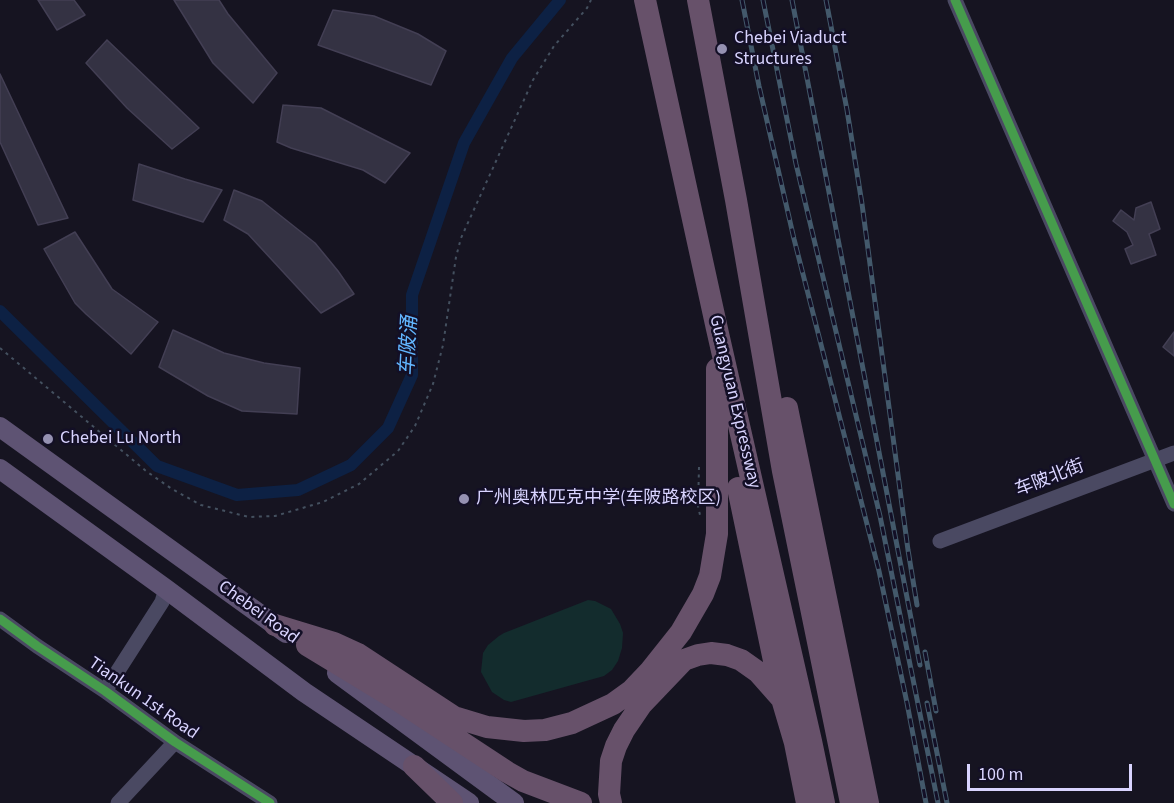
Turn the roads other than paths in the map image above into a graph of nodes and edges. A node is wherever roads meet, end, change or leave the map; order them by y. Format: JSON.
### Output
{"nodes":[{"id":1,"x":645,"y":0,"type":"edge"},
{"id":2,"x":698,"y":0,"type":"edge"},
{"id":3,"x":955,"y":0,"type":"edge"},
{"id":4,"x":736,"y":200,"type":"junction"},
{"id":5,"x":717,"y":329,"type":"junction"},
{"id":6,"x":0,"y":427,"type":"edge"},
{"id":7,"x":1174,"y":453,"type":"edge"},
{"id":8,"x":1155,"y":460,"type":"junction"},
{"id":9,"x":0,"y":469,"type":"edge"},
{"id":10,"x":1174,"y":504,"type":"edge"},
{"id":11,"x":940,"y":541,"type":"dead end"},
{"id":12,"x":166,"y":589,"type":"junction"},
{"id":13,"x":0,"y":619,"type":"edge"},
{"id":14,"x":275,"y":625,"type":"junction"},
{"id":15,"x":105,"y":691,"type":"junction"},
{"id":16,"x":782,"y":699,"type":"junction"},
{"id":17,"x":175,"y":742,"type":"junction"},
{"id":18,"x":803,"y":742,"type":"junction"},
{"id":19,"x":414,"y":766,"type":"junction"},
{"id":20,"x":118,"y":803,"type":"edge"},
{"id":21,"x":270,"y":803,"type":"edge"},
{"id":22,"x":452,"y":803,"type":"edge"},
{"id":23,"x":469,"y":803,"type":"edge"},
{"id":24,"x":514,"y":803,"type":"edge"},
{"id":25,"x":581,"y":803,"type":"edge"},
{"id":26,"x":611,"y":803,"type":"edge"},
{"id":27,"x":807,"y":803,"type":"edge"},
{"id":28,"x":824,"y":803,"type":"edge"},
{"id":29,"x":851,"y":803,"type":"edge"},
{"id":30,"x":868,"y":803,"type":"edge"}],
"edges":[{"from":1,"to":5,"type":"highway","name":"Guangyuan Expressway"},
{"from":2,"to":4,"type":"highway","name":"Guangyuan Expressway"},
{"from":3,"to":8,"type":"street"},
{"from":4,"to":29,"type":"highway","name":"Guangyuan Expressway"},
{"from":4,"to":30,"type":"highway"},
{"from":5,"to":14,"type":"highway"},
{"from":5,"to":16,"type":"highway"},
{"from":5,"to":18,"type":"highway","name":"Guangyuan Expressway"},
{"from":6,"to":14,"type":"main road","name":"Chebei Road"},
{"from":7,"to":8,"type":"street","name":"车陂北街"},
{"from":8,"to":10,"type":"street"},
{"from":8,"to":11,"type":"street","name":"车陂北街"},
{"from":9,"to":12,"type":"main road","name":"Chebei Road"},
{"from":12,"to":15,"type":"street"},
{"from":12,"to":19,"type":"main road","name":"Chebei Road"},
{"from":13,"to":15,"type":"street","name":"Tiankun 1st Road"},
{"from":14,"to":24,"type":"main road","name":"Chebei Road"},
{"from":14,"to":25,"type":"highway"},
{"from":15,"to":17,"type":"street","name":"Tiankun 1st Road"},
{"from":16,"to":18,"type":"highway"},
{"from":16,"to":26,"type":"highway"},
{"from":17,"to":20,"type":"street"},
{"from":17,"to":21,"type":"street","name":"Tiankun 1st Road"},
{"from":18,"to":27,"type":"highway"},
{"from":18,"to":28,"type":"highway","name":"Guangyuan Expressway"},
{"from":19,"to":22,"type":"highway"},
{"from":19,"to":23,"type":"main road","name":"Chebei Road"}]}
